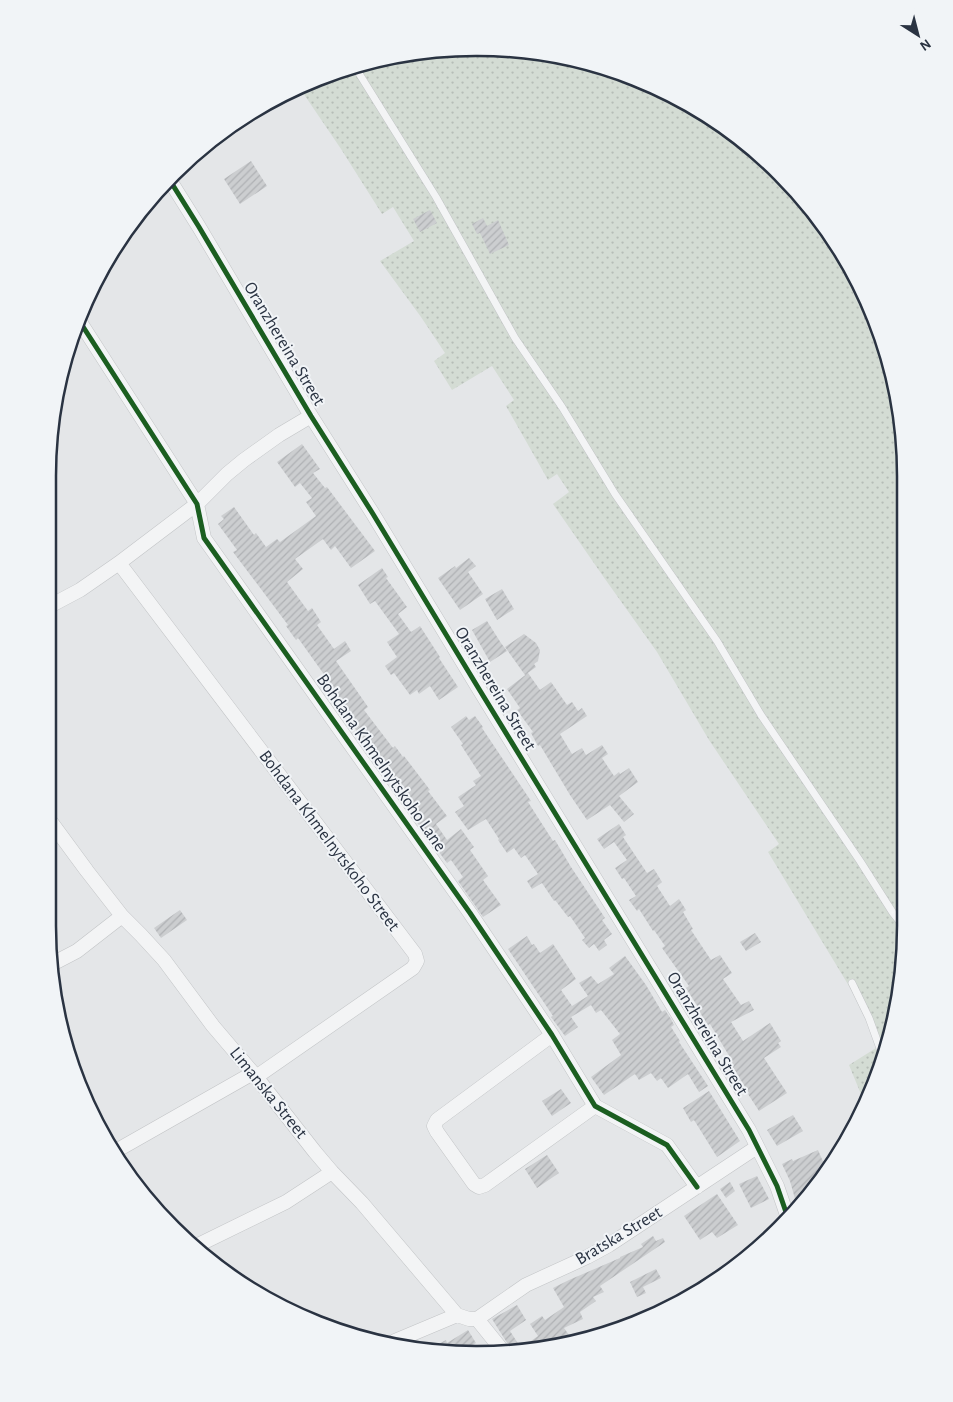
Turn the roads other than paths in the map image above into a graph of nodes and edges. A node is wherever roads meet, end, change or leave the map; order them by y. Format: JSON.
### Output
{"nodes":[{"id":1,"x":359,"y":74,"type":"edge"},
{"id":2,"x":173,"y":186,"type":"edge"},
{"id":3,"x":84,"y":328,"type":"edge"},
{"id":4,"x":311,"y":416,"type":"junction"},
{"id":5,"x":197,"y":504,"type":"junction"},
{"id":6,"x":119,"y":563,"type":"junction"},
{"id":7,"x":56,"y":604,"type":"edge"},
{"id":8,"x":56,"y":829,"type":"edge"},
{"id":9,"x":122,"y":916,"type":"junction"},
{"id":10,"x":897,"y":919,"type":"edge"},
{"id":11,"x":58,"y":961,"type":"edge"},
{"id":12,"x":852,"y":983,"type":"dead end"},
{"id":13,"x":552,"y":1035,"type":"junction"},
{"id":14,"x":879,"y":1045,"type":"edge"},
{"id":15,"x":255,"y":1075,"type":"junction"},
{"id":16,"x":596,"y":1106,"type":"junction"},
{"id":17,"x":757,"y":1147,"type":"junction"},
{"id":18,"x":121,"y":1148,"type":"edge"},
{"id":19,"x":332,"y":1172,"type":"junction"},
{"id":20,"x":697,"y":1187,"type":"junction"},
{"id":21,"x":785,"y":1210,"type":"edge"},
{"id":22,"x":202,"y":1243,"type":"edge"},
{"id":23,"x":457,"y":1315,"type":"junction"},
{"id":24,"x":477,"y":1318,"type":"junction"},
{"id":25,"x":400,"y":1339,"type":"edge"},
{"id":26,"x":498,"y":1345,"type":"edge"}],
"edges":[{"from":1,"to":10,"type":"lane"},
{"from":2,"to":4,"type":"street","name":"Oranzhereina Street"},
{"from":3,"to":5,"type":"street","name":"Bohdana Khmelnytskoho Lane"},
{"from":4,"to":5,"type":"street"},
{"from":4,"to":17,"type":"street","name":"Oranzhereina Street"},
{"from":5,"to":6,"type":"street"},
{"from":5,"to":13,"type":"street","name":"Bohdana Khmelnytskoho Lane"},
{"from":6,"to":7,"type":"street"},
{"from":6,"to":15,"type":"street","name":"Bohdana Khmelnytskoho Street"},
{"from":8,"to":9,"type":"street","name":"Limanska Street"},
{"from":9,"to":11,"type":"street"},
{"from":9,"to":15,"type":"street","name":"Limanska Street"},
{"from":12,"to":14,"type":"lane"},
{"from":13,"to":16,"type":"street","name":"Bohdana Khmelnytskoho Lane"},
{"from":13,"to":16,"type":"street"},
{"from":15,"to":18,"type":"street"},
{"from":15,"to":19,"type":"street","name":"Limanska Street"},
{"from":16,"to":20,"type":"street","name":"Bohdana Khmelnytskoho Lane"},
{"from":17,"to":20,"type":"street","name":"Bratska Street"},
{"from":17,"to":21,"type":"street","name":"Oranzhereina Street"},
{"from":19,"to":22,"type":"street"},
{"from":19,"to":23,"type":"street","name":"Limanska Street"},
{"from":20,"to":24,"type":"street","name":"Bratska Street"},
{"from":23,"to":24,"type":"street"},
{"from":23,"to":25,"type":"street"},
{"from":24,"to":26,"type":"street"}]}
